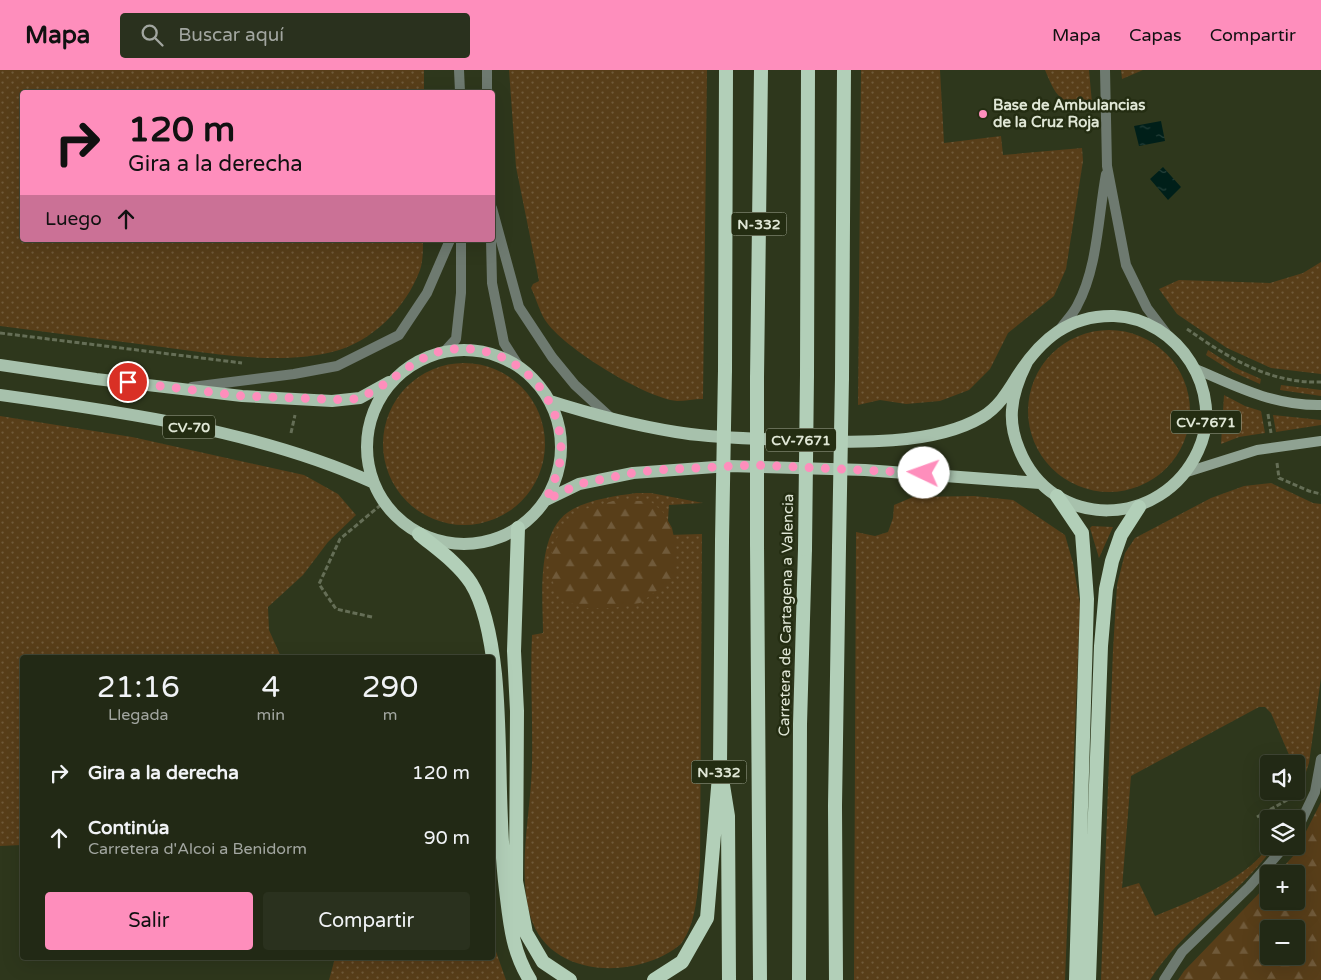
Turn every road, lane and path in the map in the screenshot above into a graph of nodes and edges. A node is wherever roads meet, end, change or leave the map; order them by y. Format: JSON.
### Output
{"nodes":[{"id":1,"x":459,"y":70,"type":"edge"},
{"id":2,"x":488,"y":70,"type":"edge"},
{"id":3,"x":726,"y":70,"type":"edge"},
{"id":4,"x":761,"y":70,"type":"edge"},
{"id":5,"x":808,"y":70,"type":"edge"},
{"id":6,"x":844,"y":70,"type":"edge"},
{"id":7,"x":1104,"y":70,"type":"edge"},
{"id":8,"x":460,"y":90,"type":"edge"},
{"id":9,"x":487,"y":90,"type":"edge"},
{"id":10,"x":1107,"y":166,"type":"junction"},
{"id":11,"x":495,"y":219,"type":"edge"},
{"id":12,"x":449,"y":242,"type":"edge"},
{"id":13,"x":461,"y":242,"type":"edge"},
{"id":14,"x":491,"y":242,"type":"edge"},
{"id":15,"x":1186,"y":328,"type":"dead end"},
{"id":16,"x":1060,"y":329,"type":"junction"},
{"id":17,"x":0,"y":333,"type":"edge"},
{"id":18,"x":1168,"y":336,"type":"junction"},
{"id":19,"x":445,"y":350,"type":"junction"},
{"id":20,"x":1026,"y":362,"type":"junction"},
{"id":21,"x":249,"y":364,"type":"dead end"},
{"id":22,"x":0,"y":365,"type":"edge"},
{"id":23,"x":518,"y":365,"type":"junction"},
{"id":24,"x":1196,"y":369,"type":"junction"},
{"id":25,"x":392,"y":380,"type":"junction"},
{"id":26,"x":1321,"y":382,"type":"edge"},
{"id":27,"x":177,"y":388,"type":"junction"},
{"id":28,"x":0,"y":395,"type":"edge"},
{"id":29,"x":550,"y":401,"type":"junction"},
{"id":30,"x":1321,"y":405,"type":"edge"},
{"id":31,"x":612,"y":418,"type":"junction"},
{"id":32,"x":1321,"y":442,"type":"edge"},
{"id":33,"x":1187,"y":472,"type":"junction"},
{"id":34,"x":372,"y":482,"type":"junction"},
{"id":35,"x":1040,"y":483,"type":"junction"},
{"id":36,"x":1057,"y":496,"type":"junction"},
{"id":37,"x":546,"y":500,"type":"junction"},
{"id":38,"x":383,"y":503,"type":"junction"},
{"id":39,"x":1139,"y":507,"type":"junction"},
{"id":40,"x":518,"y":528,"type":"junction"},
{"id":41,"x":419,"y":534,"type":"junction"},
{"id":42,"x":372,"y":616,"type":"dead end"},
{"id":43,"x":492,"y":655,"type":"edge"},
{"id":44,"x":495,"y":680,"type":"edge"},
{"id":45,"x":1321,"y":759,"type":"edge"},
{"id":46,"x":720,"y":764,"type":"junction"},
{"id":47,"x":1317,"y":778,"type":"junction"},
{"id":48,"x":1305,"y":813,"type":"edge"},
{"id":49,"x":1257,"y":817,"type":"dead end"},
{"id":50,"x":1277,"y":855,"type":"edge"},
{"id":51,"x":530,"y":980,"type":"edge"},
{"id":52,"x":570,"y":980,"type":"edge"},
{"id":53,"x":654,"y":980,"type":"edge"},
{"id":54,"x":729,"y":980,"type":"edge"},
{"id":55,"x":760,"y":980,"type":"edge"},
{"id":56,"x":799,"y":980,"type":"edge"},
{"id":57,"x":836,"y":980,"type":"edge"},
{"id":58,"x":1076,"y":980,"type":"edge"},
{"id":59,"x":1089,"y":980,"type":"edge"},
{"id":60,"x":1164,"y":980,"type":"edge"}],
"edges":[{"from":1,"to":8,"type":"street"},
{"from":2,"to":9,"type":"street"},
{"from":3,"to":46,"type":"highway","number":"N-332","bridge":true},
{"from":4,"to":55,"type":"highway","name":"Carretera de Cartagena a Valencia","number":"N-332","bridge":true},
{"from":5,"to":56,"type":"highway","name":"Carretera de Cartagena a Valencia","number":"N-332","bridge":true},
{"from":6,"to":57,"type":"highway","bridge":true},
{"from":7,"to":10,"type":"street"},
{"from":10,"to":16,"type":"street"},
{"from":10,"to":18,"type":"street"},
{"from":11,"to":31,"type":"street"},
{"from":12,"to":27,"type":"street"},
{"from":13,"to":19,"type":"street"},
{"from":14,"to":23,"type":"street"},
{"from":15,"to":26,"type":"path"},
{"from":16,"to":18,"type":"main road","number":"CV-7671"},
{"from":16,"to":20,"type":"main road","number":"CV-7671"},
{"from":17,"to":21,"type":"path"},
{"from":18,"to":24,"type":"main road","number":"CV-7671"},
{"from":19,"to":23,"type":"main road"},
{"from":19,"to":25,"type":"main road"},
{"from":20,"to":31,"type":"main road","number":"CV-7671"},
{"from":20,"to":35,"type":"main road","number":"CV-7671"},
{"from":22,"to":27,"type":"main road"},
{"from":23,"to":29,"type":"main road"},
{"from":24,"to":30,"type":"main road","number":"CV-7671"},
{"from":24,"to":33,"type":"main road","number":"CV-7671"},
{"from":25,"to":27,"type":"main road"},
{"from":25,"to":34,"type":"main road"},
{"from":28,"to":34,"type":"main road","number":"CV-70"},
{"from":29,"to":31,"type":"main road","number":"CV-7671"},
{"from":29,"to":37,"type":"main road"},
{"from":32,"to":33,"type":"main road","number":"CV-7671"},
{"from":33,"to":39,"type":"main road","number":"CV-7671"},
{"from":34,"to":38,"type":"main road"},
{"from":35,"to":36,"type":"main road","number":"CV-7671"},
{"from":35,"to":37,"type":"main road","number":"CV-7671"},
{"from":36,"to":39,"type":"main road","number":"CV-7671"},
{"from":36,"to":58,"type":"highway"},
{"from":37,"to":40,"type":"main road"},
{"from":38,"to":41,"type":"main road"},
{"from":38,"to":42,"type":"path"},
{"from":39,"to":59,"type":"highway"},
{"from":40,"to":41,"type":"main road"},
{"from":40,"to":52,"type":"highway"},
{"from":41,"to":43,"type":"highway"},
{"from":44,"to":51,"type":"highway"},
{"from":45,"to":47,"type":"street"},
{"from":46,"to":53,"type":"highway","number":"N-332"},
{"from":46,"to":54,"type":"highway"},
{"from":47,"to":48,"type":"street"},
{"from":47,"to":49,"type":"path"},
{"from":50,"to":60,"type":"street"}]}
